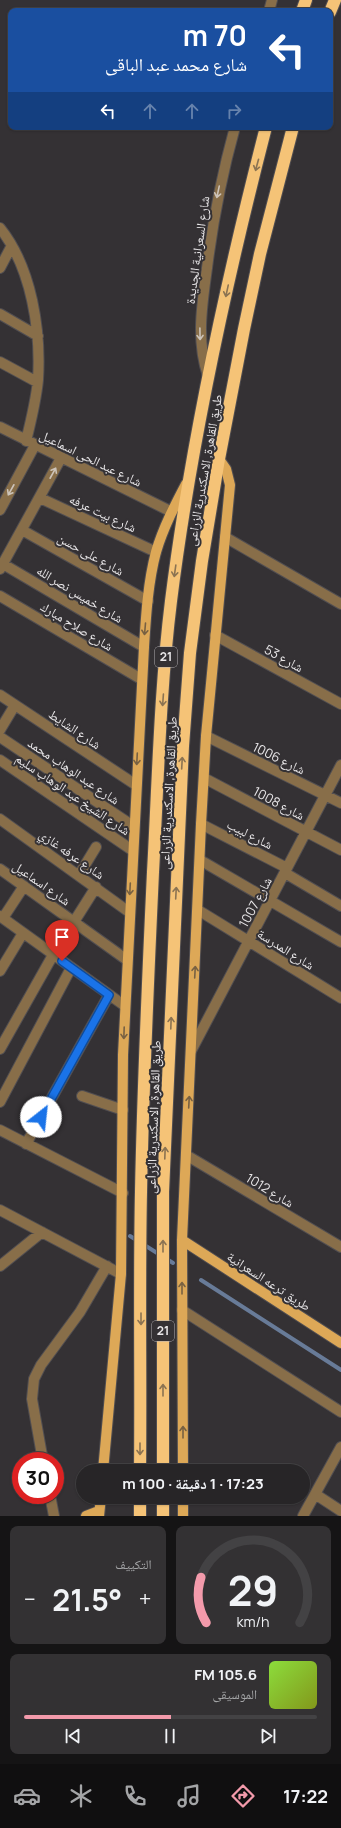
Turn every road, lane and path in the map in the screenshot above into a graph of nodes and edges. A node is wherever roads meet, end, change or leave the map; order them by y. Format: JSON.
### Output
{"nodes":[{"id":1,"x":234,"y":130,"type":"edge"},
{"id":2,"x":265,"y":130,"type":"edge"},
{"id":3,"x":292,"y":130,"type":"edge"},
{"id":4,"x":0,"y":228,"type":"edge"},
{"id":5,"x":12,"y":247,"type":"junction"},
{"id":6,"x":0,"y":268,"type":"edge"},
{"id":7,"x":0,"y":314,"type":"edge"},
{"id":8,"x":38,"y":336,"type":"junction"},
{"id":9,"x":0,"y":362,"type":"edge"},
{"id":10,"x":208,"y":377,"type":"junction"},
{"id":11,"x":38,"y":382,"type":"junction"},
{"id":12,"x":0,"y":427,"type":"edge"},
{"id":13,"x":31,"y":443,"type":"junction"},
{"id":14,"x":61,"y":458,"type":"junction"},
{"id":15,"x":219,"y":459,"type":"junction"},
{"id":16,"x":192,"y":473,"type":"junction"},
{"id":17,"x":40,"y":498,"type":"junction"},
{"id":18,"x":0,"y":510,"type":"edge"},
{"id":19,"x":172,"y":512,"type":"junction"},
{"id":20,"x":22,"y":530,"type":"junction"},
{"id":21,"x":225,"y":537,"type":"junction"},
{"id":22,"x":156,"y":552,"type":"junction"},
{"id":23,"x":1,"y":566,"type":"edge"},
{"id":24,"x":0,"y":596,"type":"edge"},
{"id":25,"x":148,"y":601,"type":"junction"},
{"id":26,"x":341,"y":604,"type":"edge"},
{"id":27,"x":215,"y":635,"type":"junction"},
{"id":28,"x":144,"y":647,"type":"junction"},
{"id":29,"x":141,"y":679,"type":"junction"},
{"id":30,"x":0,"y":695,"type":"edge"},
{"id":31,"x":341,"y":704,"type":"edge"},
{"id":32,"x":15,"y":705,"type":"junction"},
{"id":33,"x":0,"y":730,"type":"edge"},
{"id":34,"x":206,"y":736,"type":"junction"},
{"id":35,"x":0,"y":737,"type":"edge"},
{"id":36,"x":0,"y":760,"type":"edge"},
{"id":37,"x":341,"y":765,"type":"edge"},
{"id":38,"x":204,"y":778,"type":"junction"},
{"id":39,"x":136,"y":785,"type":"junction"},
{"id":40,"x":325,"y":795,"type":"junction"},
{"id":41,"x":341,"y":803,"type":"edge"},
{"id":42,"x":0,"y":819,"type":"edge"},
{"id":43,"x":201,"y":824,"type":"junction"},
{"id":44,"x":134,"y":826,"type":"junction"},
{"id":45,"x":306,"y":832,"type":"junction"},
{"id":46,"x":96,"y":847,"type":"dead end"},
{"id":47,"x":132,"y":850,"type":"junction"},
{"id":48,"x":341,"y":850,"type":"edge"},
{"id":49,"x":200,"y":860,"type":"junction"},
{"id":50,"x":0,"y":869,"type":"edge"},
{"id":51,"x":286,"y":870,"type":"junction"},
{"id":52,"x":79,"y":875,"type":"junction"},
{"id":53,"x":24,"y":886,"type":"junction"},
{"id":54,"x":96,"y":887,"type":"junction"},
{"id":55,"x":270,"y":900,"type":"junction"},
{"id":56,"x":341,"y":906,"type":"edge"},
{"id":57,"x":198,"y":910,"type":"junction"},
{"id":58,"x":129,"y":912,"type":"junction"},
{"id":59,"x":1,"y":917,"type":"edge"},
{"id":60,"x":74,"y":921,"type":"junction"},
{"id":61,"x":23,"y":933,"type":"junction"},
{"id":62,"x":249,"y":941,"type":"junction"},
{"id":63,"x":341,"y":942,"type":"edge"},
{"id":64,"x":53,"y":955,"type":"junction"},
{"id":65,"x":127,"y":960,"type":"junction"},
{"id":66,"x":71,"y":968,"type":"junction"},
{"id":67,"x":0,"y":971,"type":"edge"},
{"id":68,"x":109,"y":995,"type":"junction"},
{"id":69,"x":341,"y":998,"type":"edge"},
{"id":70,"x":125,"y":1006,"type":"junction"},
{"id":71,"x":0,"y":1049,"type":"edge"},
{"id":72,"x":191,"y":1051,"type":"junction"},
{"id":73,"x":82,"y":1096,"type":"dead end"},
{"id":74,"x":0,"y":1102,"type":"edge"},
{"id":75,"x":123,"y":1110,"type":"junction"},
{"id":76,"x":0,"y":1130,"type":"edge"},
{"id":77,"x":26,"y":1144,"type":"junction"},
{"id":78,"x":186,"y":1154,"type":"junction"},
{"id":79,"x":123,"y":1192,"type":"junction"},
{"id":80,"x":0,"y":1210,"type":"edge"},
{"id":81,"x":42,"y":1232,"type":"junction"},
{"id":82,"x":182,"y":1240,"type":"junction"},
{"id":83,"x":341,"y":1247,"type":"edge"},
{"id":84,"x":0,"y":1266,"type":"edge"},
{"id":85,"x":107,"y":1266,"type":"junction"},
{"id":86,"x":121,"y":1274,"type":"junction"},
{"id":87,"x":182,"y":1310,"type":"junction"},
{"id":88,"x":341,"y":1343,"type":"edge"},
{"id":89,"x":341,"y":1412,"type":"edge"},
{"id":90,"x":341,"y":1447,"type":"edge"},
{"id":91,"x":41,"y":1452,"type":"edge"},
{"id":92,"x":104,"y":1464,"type":"edge"},
{"id":93,"x":140,"y":1464,"type":"edge"},
{"id":94,"x":163,"y":1464,"type":"edge"},
{"id":95,"x":183,"y":1464,"type":"edge"},
{"id":96,"x":315,"y":1494,"type":"junction"},
{"id":97,"x":52,"y":1504,"type":"edge"},
{"id":98,"x":140,"y":1504,"type":"edge"},
{"id":99,"x":163,"y":1504,"type":"edge"},
{"id":100,"x":183,"y":1504,"type":"edge"},
{"id":101,"x":341,"y":1511,"type":"edge"},
{"id":102,"x":99,"y":1513,"type":"edge"},
{"id":103,"x":54,"y":1516,"type":"edge"},
{"id":104,"x":86,"y":1516,"type":"edge"},
{"id":105,"x":140,"y":1516,"type":"edge"},
{"id":106,"x":163,"y":1516,"type":"edge"},
{"id":107,"x":183,"y":1516,"type":"edge"},
{"id":108,"x":303,"y":1516,"type":"edge"}],
"edges":[{"from":1,"to":10,"type":"street","name":"شارع السعرانية الجديدة","one_way":true},
{"from":2,"to":10,"type":"highway","name":"طريق القاهرة, الاسكندرية الزراعى","number":"21","one_way":true},
{"from":3,"to":15,"type":"highway","name":"طريق القاهرة, الاسكندرية الزراعى","number":"21"},
{"from":4,"to":5,"type":"street"},
{"from":5,"to":6,"type":"street"},
{"from":5,"to":8,"type":"street"},
{"from":7,"to":8,"type":"street"},
{"from":8,"to":11,"type":"street"},
{"from":9,"to":11,"type":"street"},
{"from":10,"to":16,"type":"highway","name":"طريق القاهرة, الاسكندرية الزراعى","number":"21"},
{"from":11,"to":13,"type":"street"},
{"from":12,"to":13,"type":"street","name":"شارع عبد الحى اسماعيل"},
{"from":13,"to":14,"type":"street","name":"شارع عبد الحى اسماعيل"},
{"from":13,"to":18,"type":"street","one_way":true},
{"from":17,"to":14,"type":"street","one_way":true},
{"from":14,"to":19,"type":"street","name":"شارع عبد الحى اسماعيل"},
{"from":15,"to":21,"type":"main road"},
{"from":94,"to":15,"type":"highway","name":"طريق القاهرة, الاسكندرية الزراعى","number":"21","one_way":true},
{"from":16,"to":19,"type":"main road"},
{"from":16,"to":93,"type":"highway","name":"طريق القاهرة, الاسكندرية الزراعى","number":"21","one_way":true},
{"from":17,"to":20,"type":"street"},
{"from":17,"to":22,"type":"street","name":"شارع بيت عرفه"},
{"from":19,"to":22,"type":"main road"},
{"from":20,"to":23,"type":"street"},
{"from":20,"to":25,"type":"street","name":"شارع على حسن"},
{"from":21,"to":26,"type":"street"},
{"from":21,"to":27,"type":"main road"},
{"from":22,"to":25,"type":"main road"},
{"from":23,"to":28,"type":"street","name":"شارع خميس نصر الله"},
{"from":24,"to":29,"type":"street","name":"شارع صلاح مبارك"},
{"from":25,"to":28,"type":"main road","one_way":true},
{"from":27,"to":31,"type":"street","name":"شارع 53"},
{"from":27,"to":34,"type":"main road"},
{"from":28,"to":29,"type":"main road"},
{"from":29,"to":39,"type":"main road","one_way":true},
{"from":30,"to":32,"type":"street","name":"شارع الشايط"},
{"from":32,"to":33,"type":"street"},
{"from":32,"to":39,"type":"street","name":"شارع الشايط"},
{"from":34,"to":38,"type":"main road"},
{"from":34,"to":40,"type":"street","name":"شارع 1006"},
{"from":35,"to":44,"type":"street","name":"شارع عبد الوهاب محمد"},
{"from":36,"to":47,"type":"street","name":"شارع الشيخ عبد الوهاب سليم"},
{"from":37,"to":40,"type":"street","name":"شارع 1007"},
{"from":38,"to":43,"type":"main road"},
{"from":38,"to":45,"type":"street","name":"شارع 1008"},
{"from":39,"to":44,"type":"main road"},
{"from":40,"to":41,"type":"street","name":"شارع 1006"},
{"from":40,"to":45,"type":"street","name":"شارع 1007"},
{"from":42,"to":52,"type":"street","name":"شارع عرفه غازي"},
{"from":43,"to":49,"type":"main road"},
{"from":43,"to":51,"type":"street","name":"شارع لبيب"},
{"from":44,"to":47,"type":"main road"},
{"from":45,"to":48,"type":"street","name":"شارع 1008"},
{"from":45,"to":51,"type":"street","name":"شارع 1007"},
{"from":46,"to":52,"type":"street"},
{"from":47,"to":58,"type":"main road","one_way":true},
{"from":49,"to":55,"type":"street"},
{"from":49,"to":57,"type":"main road"},
{"from":50,"to":53,"type":"street","name":"شارع اسماعيل"},
{"from":51,"to":55,"type":"street","name":"شارع 1007"},
{"from":51,"to":56,"type":"street","name":"شارع لبيب"},
{"from":52,"to":54,"type":"street","name":"شارع عرفه غازي"},
{"from":53,"to":59,"type":"street"},
{"from":53,"to":60,"type":"street","name":"شارع اسماعيل"},
{"from":54,"to":58,"type":"street","name":"شارع عرفه غازي"},
{"from":54,"to":60,"type":"street"},
{"from":55,"to":62,"type":"street","name":"شارع 1007"},
{"from":55,"to":63,"type":"street"},
{"from":57,"to":62,"type":"street","name":"شارع المدرسة"},
{"from":72,"to":57,"type":"main road","one_way":true},
{"from":58,"to":65,"type":"main road"},
{"from":59,"to":61,"type":"street"},
{"from":60,"to":64,"type":"street"},
{"from":60,"to":65,"type":"street","name":"شارع اسماعيل"},
{"from":61,"to":64,"type":"street"},
{"from":61,"to":67,"type":"street"},
{"from":62,"to":69,"type":"street","name":"شارع المدرسة"},
{"from":62,"to":72,"type":"street","name":"شارع 1007"},
{"from":64,"to":66,"type":"street"},
{"from":64,"to":71,"type":"street"},
{"from":65,"to":70,"type":"main road"},
{"from":66,"to":68,"type":"street"},
{"from":66,"to":74,"type":"street"},
{"from":68,"to":70,"type":"street"},
{"from":68,"to":77,"type":"street"},
{"from":70,"to":75,"type":"main road","one_way":true},
{"from":78,"to":72,"type":"main road","one_way":true},
{"from":73,"to":75,"type":"street"},
{"from":75,"to":79,"type":"main road"},
{"from":76,"to":77,"type":"street"},
{"from":77,"to":79,"type":"street"},
{"from":78,"to":82,"type":"main road"},
{"from":78,"to":83,"type":"street","name":"شارع 1012"},
{"from":79,"to":86,"type":"main road"},
{"from":80,"to":81,"type":"street"},
{"from":81,"to":84,"type":"street"},
{"from":81,"to":85,"type":"street"},
{"from":87,"to":82,"type":"main road","one_way":true},
{"from":82,"to":88,"type":"main road","name":"طريق ترعه السعرانية"},
{"from":85,"to":86,"type":"street"},
{"from":85,"to":91,"type":"street"},
{"from":86,"to":92,"type":"main road"},
{"from":87,"to":89,"type":"street"},
{"from":95,"to":87,"type":"main road","one_way":true},
{"from":90,"to":96,"type":"street"},
{"from":96,"to":101,"type":"street"},
{"from":96,"to":108,"type":"street"},
{"from":97,"to":103,"type":"street"},
{"from":98,"to":105,"type":"highway"},
{"from":99,"to":106,"type":"highway"},
{"from":100,"to":107,"type":"main road"},
{"from":102,"to":104,"type":"main road"}]}
